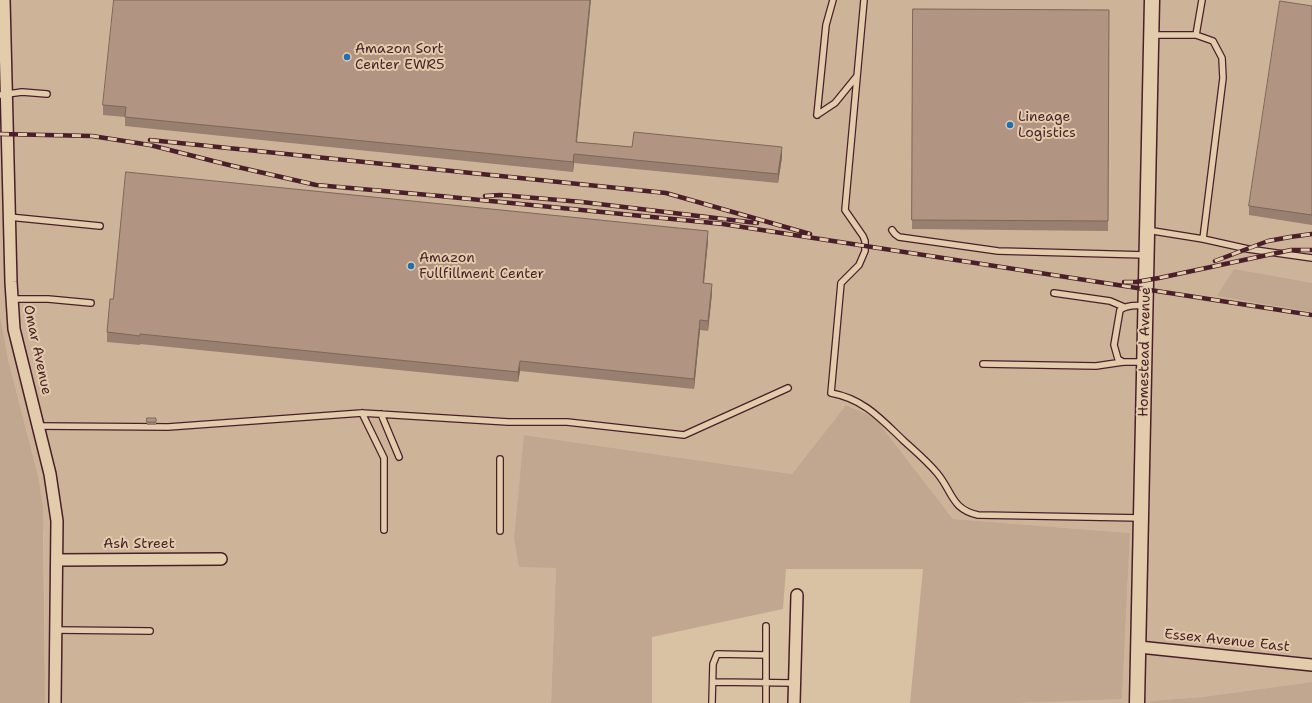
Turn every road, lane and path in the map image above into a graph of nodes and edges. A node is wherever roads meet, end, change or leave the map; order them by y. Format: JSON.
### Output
{"nodes":[{"id":1,"x":4,"y":0,"type":"edge"},
{"id":2,"x":833,"y":0,"type":"edge"},
{"id":3,"x":864,"y":0,"type":"edge"},
{"id":4,"x":1152,"y":0,"type":"edge"},
{"id":5,"x":1202,"y":0,"type":"edge"},
{"id":6,"x":1151,"y":35,"type":"junction"},
{"id":7,"x":1196,"y":35,"type":"junction"},
{"id":8,"x":857,"y":76,"type":"junction"},
{"id":9,"x":3,"y":94,"type":"edge"},
{"id":10,"x":47,"y":94,"type":"dead end"},
{"id":11,"x":9,"y":217,"type":"junction"},
{"id":12,"x":100,"y":226,"type":"dead end"},
{"id":13,"x":892,"y":230,"type":"dead end"},
{"id":14,"x":1147,"y":230,"type":"junction"},
{"id":15,"x":1203,"y":239,"type":"junction"},
{"id":16,"x":1147,"y":255,"type":"junction"},
{"id":17,"x":1312,"y":258,"type":"edge"},
{"id":18,"x":1054,"y":293,"type":"dead end"},
{"id":19,"x":11,"y":299,"type":"junction"},
{"id":20,"x":91,"y":303,"type":"dead end"},
{"id":21,"x":1146,"y":306,"type":"junction"},
{"id":22,"x":1124,"y":307,"type":"junction"},
{"id":23,"x":1123,"y":362,"type":"junction"},
{"id":24,"x":1145,"y":362,"type":"junction"},
{"id":25,"x":982,"y":364,"type":"dead end"},
{"id":26,"x":788,"y":388,"type":"dead end"},
{"id":27,"x":362,"y":413,"type":"junction"},
{"id":28,"x":381,"y":414,"type":"junction"},
{"id":29,"x":38,"y":426,"type":"junction"},
{"id":30,"x":399,"y":457,"type":"dead end"},
{"id":31,"x":500,"y":459,"type":"dead end"},
{"id":32,"x":1141,"y":518,"type":"junction"},
{"id":33,"x":384,"y":530,"type":"dead end"},
{"id":34,"x":500,"y":531,"type":"dead end"},
{"id":35,"x":221,"y":559,"type":"dead end"},
{"id":36,"x":57,"y":560,"type":"junction"},
{"id":37,"x":797,"y":595,"type":"dead end"},
{"id":38,"x":766,"y":626,"type":"dead end"},
{"id":39,"x":56,"y":630,"type":"junction"},
{"id":40,"x":150,"y":631,"type":"dead end"},
{"id":41,"x":1139,"y":647,"type":"junction"},
{"id":42,"x":766,"y":655,"type":"junction"},
{"id":43,"x":1312,"y":665,"type":"edge"},
{"id":44,"x":713,"y":682,"type":"junction"},
{"id":45,"x":766,"y":683,"type":"junction"},
{"id":46,"x":794,"y":684,"type":"junction"},
{"id":47,"x":55,"y":703,"type":"edge"},
{"id":48,"x":712,"y":703,"type":"edge"},
{"id":49,"x":766,"y":703,"type":"edge"},
{"id":50,"x":794,"y":703,"type":"edge"},
{"id":51,"x":1138,"y":703,"type":"edge"}],
"edges":[{"from":1,"to":9,"type":"street","name":"Omar Avenue"},
{"from":2,"to":8,"type":"lane"},
{"from":3,"to":8,"type":"lane"},
{"from":4,"to":6,"type":"street","name":"Homestead Avenue"},
{"from":5,"to":7,"type":"lane"},
{"from":6,"to":7,"type":"lane"},
{"from":6,"to":14,"type":"street","name":"Homestead Avenue"},
{"from":7,"to":15,"type":"lane"},
{"from":8,"to":32,"type":"lane"},
{"from":9,"to":10,"type":"lane"},
{"from":9,"to":11,"type":"street","name":"Omar Avenue"},
{"from":11,"to":12,"type":"lane"},
{"from":11,"to":19,"type":"street","name":"Omar Avenue"},
{"from":13,"to":16,"type":"lane"},
{"from":14,"to":15,"type":"lane"},
{"from":14,"to":16,"type":"street","name":"Homestead Avenue"},
{"from":15,"to":17,"type":"lane"},
{"from":16,"to":21,"type":"street","name":"Homestead Avenue"},
{"from":18,"to":22,"type":"lane"},
{"from":19,"to":20,"type":"lane"},
{"from":19,"to":29,"type":"street","name":"Omar Avenue"},
{"from":21,"to":22,"type":"lane"},
{"from":21,"to":24,"type":"street","name":"Homestead Avenue"},
{"from":22,"to":23,"type":"lane"},
{"from":23,"to":24,"type":"lane"},
{"from":23,"to":25,"type":"lane"},
{"from":24,"to":32,"type":"street","name":"Homestead Avenue"},
{"from":26,"to":28,"type":"lane"},
{"from":27,"to":28,"type":"lane"},
{"from":27,"to":29,"type":"lane"},
{"from":27,"to":33,"type":"lane"},
{"from":28,"to":30,"type":"lane"},
{"from":29,"to":36,"type":"street","name":"Omar Avenue"},
{"from":31,"to":34,"type":"lane"},
{"from":32,"to":41,"type":"street","name":"Homestead Avenue"},
{"from":35,"to":36,"type":"street","name":"Ash Street"},
{"from":36,"to":39,"type":"street","name":"Omar Avenue"},
{"from":37,"to":46,"type":"street"},
{"from":38,"to":42,"type":"lane"},
{"from":39,"to":40,"type":"lane"},
{"from":39,"to":47,"type":"street","name":"Omar Avenue"},
{"from":41,"to":43,"type":"street","name":"Essex Avenue East"},
{"from":41,"to":51,"type":"street","name":"Homestead Avenue"},
{"from":42,"to":44,"type":"lane"},
{"from":42,"to":45,"type":"lane"},
{"from":44,"to":45,"type":"lane"},
{"from":44,"to":48,"type":"lane"},
{"from":45,"to":46,"type":"lane"},
{"from":45,"to":49,"type":"lane"},
{"from":46,"to":50,"type":"street"}]}
